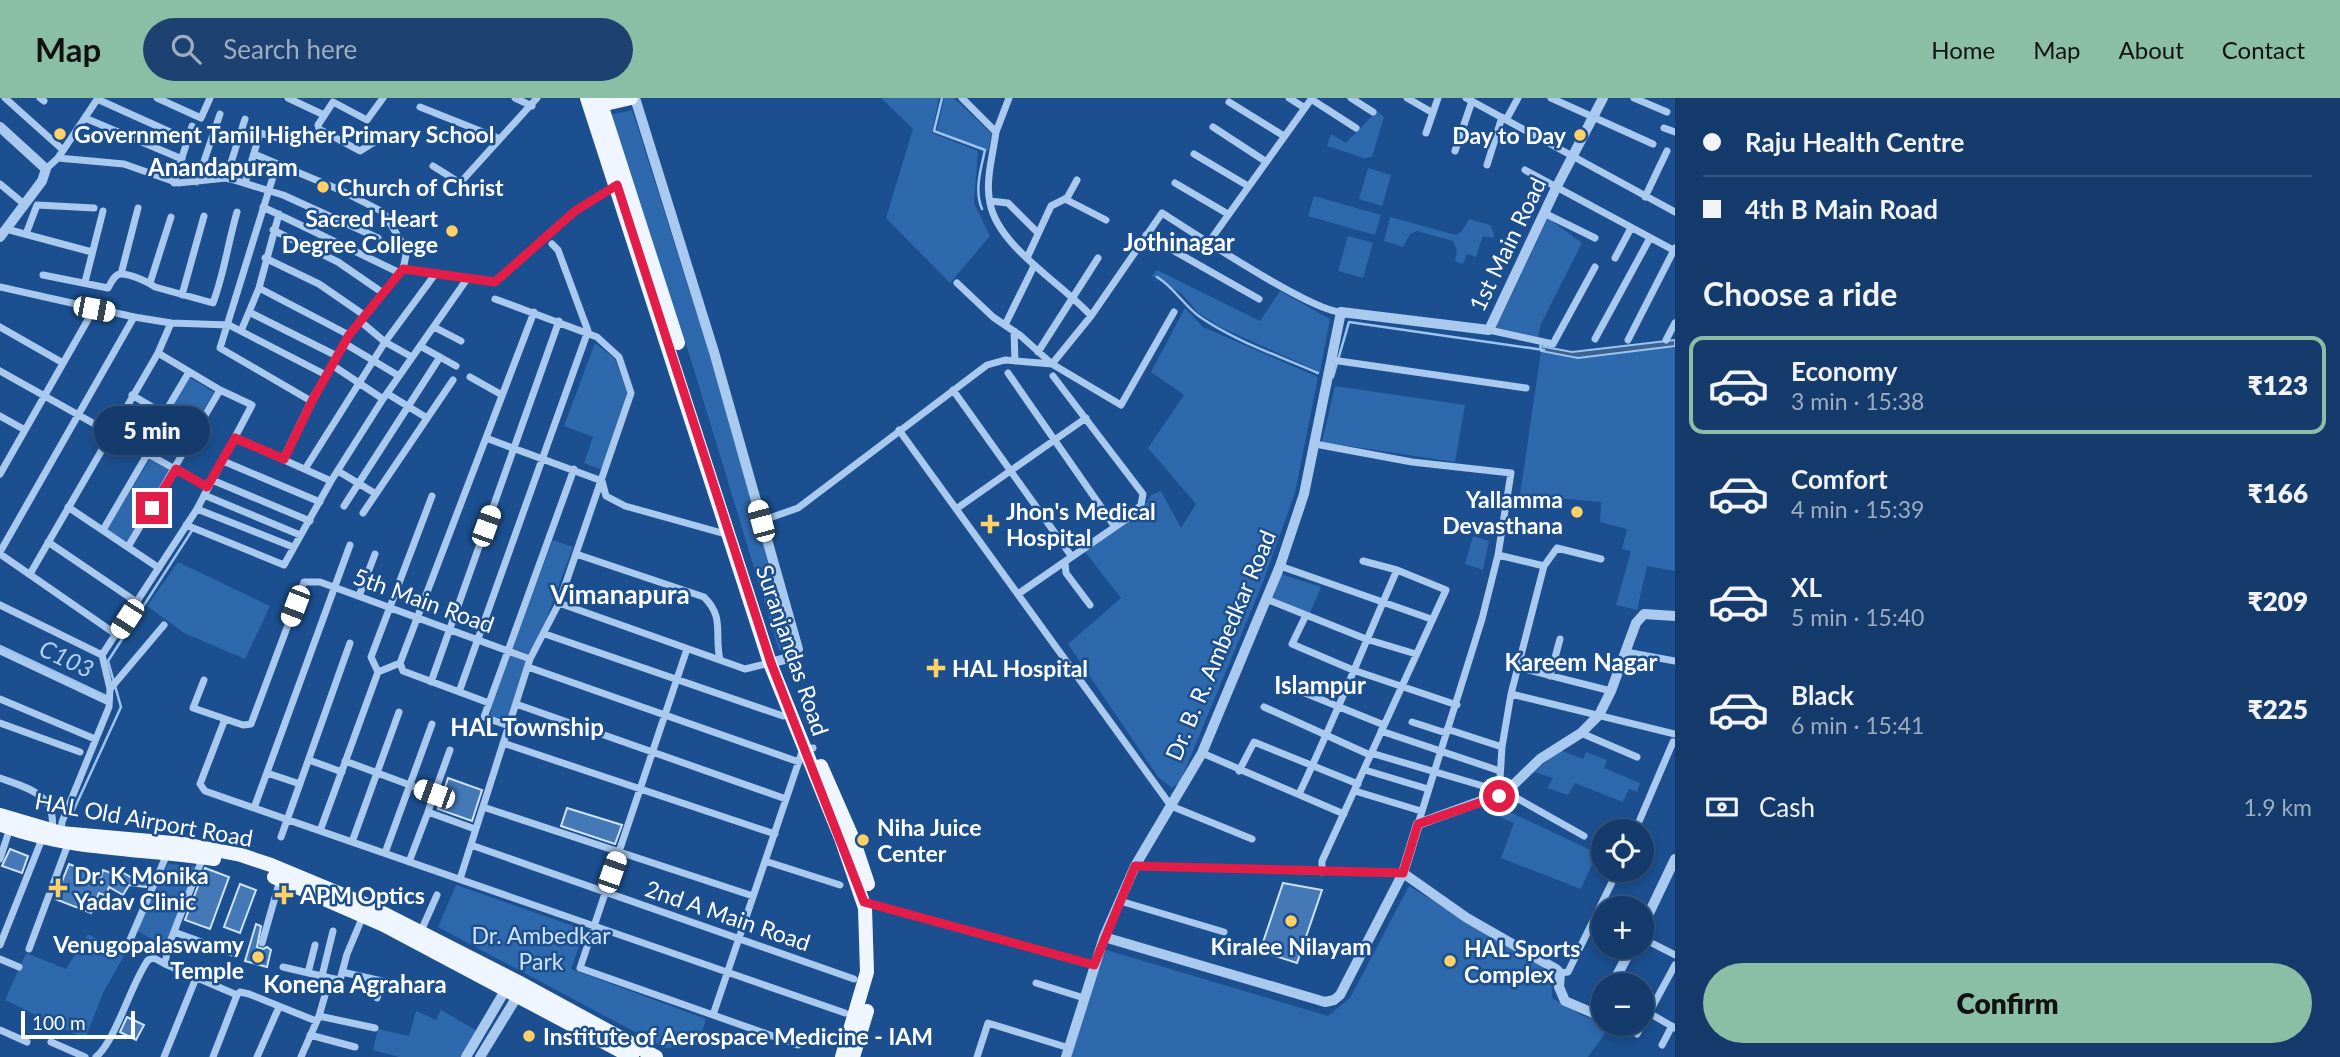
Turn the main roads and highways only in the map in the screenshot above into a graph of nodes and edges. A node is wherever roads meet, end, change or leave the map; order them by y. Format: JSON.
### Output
{"nodes":[{"id":1,"x":633,"y":98,"type":"edge"},
{"id":2,"x":594,"y":102,"type":"edge"},
{"id":3,"x":622,"y":184,"type":"junction"},
{"id":4,"x":774,"y":662,"type":"junction"},
{"id":5,"x":0,"y":815,"type":"edge"},
{"id":6,"x":5,"y":827,"type":"edge"},
{"id":7,"x":56,"y":837,"type":"junction"},
{"id":8,"x":240,"y":859,"type":"junction"},
{"id":9,"x":869,"y":902,"type":"junction"},
{"id":10,"x":632,"y":1057,"type":"edge"},
{"id":11,"x":656,"y":1057,"type":"edge"},
{"id":12,"x":842,"y":1057,"type":"edge"},
{"id":13,"x":853,"y":1057,"type":"edge"}],
"edges":[{"from":1,"to":2,"type":"main road"},
{"from":2,"to":3,"type":"main road","name":"Suranjandas Road"},
{"from":3,"to":4,"type":"main road","name":"Suranjandas Road"},
{"from":3,"to":4,"type":"main road","name":"Suranjandas Road"},
{"from":4,"to":9,"type":"main road","name":"Suranjandas Road"},
{"from":5,"to":7,"type":"main road","name":"HAL Old Airport Road"},
{"from":6,"to":7,"type":"main road","name":"HAL Old Airport Road"},
{"from":7,"to":8,"type":"main road","name":"HAL Old Airport Road"},
{"from":7,"to":8,"type":"main road","name":"HAL Old Airport Road"},
{"from":8,"to":10,"type":"main road","name":"HAL Old Airport Road"},
{"from":8,"to":11,"type":"main road","name":"HAL Old Airport Road"},
{"from":9,"to":12,"type":"main road","name":"Suranjandas Road"},
{"from":9,"to":13,"type":"main road","name":"Suranjandas Road"}]}
